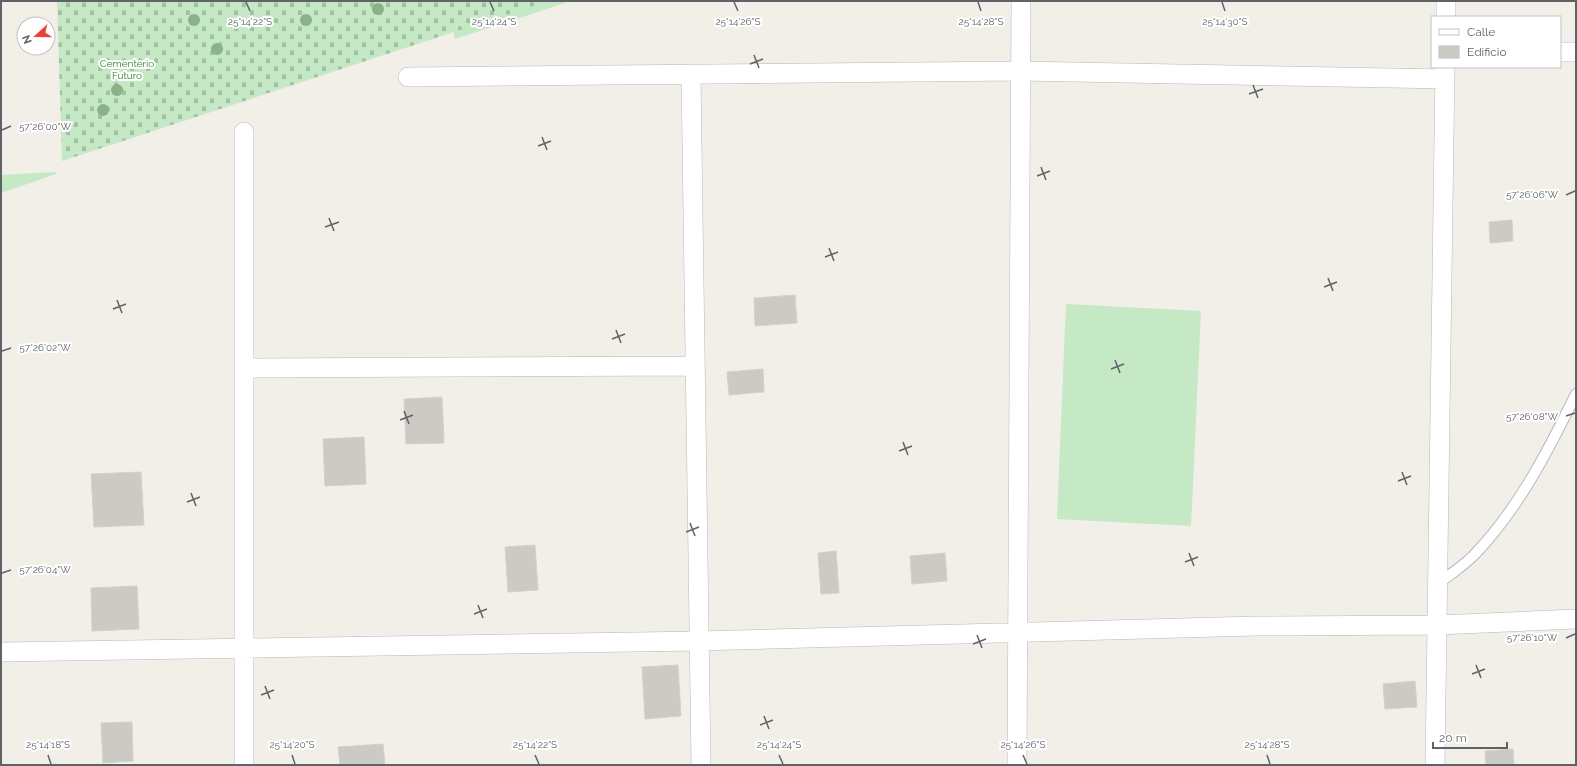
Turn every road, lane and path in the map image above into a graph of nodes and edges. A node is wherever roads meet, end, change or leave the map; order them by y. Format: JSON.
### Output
{"nodes":[{"id":1,"x":1021,"y":1,"type":"edge"},
{"id":2,"x":1446,"y":1,"type":"edge"},
{"id":3,"x":1446,"y":16,"type":"edge"},
{"id":4,"x":1561,"y":52,"type":"edge"},
{"id":5,"x":1576,"y":52,"type":"edge"},
{"id":6,"x":1020,"y":71,"type":"junction"},
{"id":7,"x":1445,"y":73,"type":"edge"},
{"id":8,"x":691,"y":74,"type":"junction"},
{"id":9,"x":408,"y":77,"type":"dead end"},
{"id":10,"x":244,"y":132,"type":"dead end"},
{"id":11,"x":695,"y":366,"type":"junction"},
{"id":12,"x":244,"y":368,"type":"junction"},
{"id":13,"x":1576,"y":394,"type":"edge"},
{"id":14,"x":1438,"y":584,"type":"junction"},
{"id":15,"x":1576,"y":619,"type":"edge"},
{"id":16,"x":1437,"y":624,"type":"junction"},
{"id":17,"x":1018,"y":634,"type":"junction"},
{"id":18,"x":699,"y":641,"type":"junction"},
{"id":19,"x":245,"y":649,"type":"junction"},
{"id":20,"x":1,"y":652,"type":"edge"},
{"id":21,"x":244,"y":765,"type":"edge"},
{"id":22,"x":700,"y":765,"type":"edge"},
{"id":23,"x":1017,"y":765,"type":"edge"},
{"id":24,"x":1436,"y":765,"type":"edge"}],
"edges":[{"from":1,"to":6,"type":"street"},
{"from":2,"to":3,"type":"street"},
{"from":4,"to":5,"type":"street"},
{"from":6,"to":7,"type":"street"},
{"from":6,"to":8,"type":"street"},
{"from":6,"to":17,"type":"street"},
{"from":7,"to":14,"type":"street"},
{"from":8,"to":9,"type":"street"},
{"from":8,"to":11,"type":"street"},
{"from":10,"to":12,"type":"street"},
{"from":11,"to":12,"type":"street"},
{"from":11,"to":18,"type":"street"},
{"from":12,"to":19,"type":"street"},
{"from":13,"to":14,"type":"lane"},
{"from":14,"to":16,"type":"street"},
{"from":15,"to":16,"type":"street"},
{"from":16,"to":17,"type":"street"},
{"from":16,"to":24,"type":"street"},
{"from":17,"to":18,"type":"street"},
{"from":17,"to":23,"type":"street"},
{"from":18,"to":19,"type":"street"},
{"from":18,"to":22,"type":"street"},
{"from":19,"to":20,"type":"street"},
{"from":19,"to":21,"type":"street"}]}
